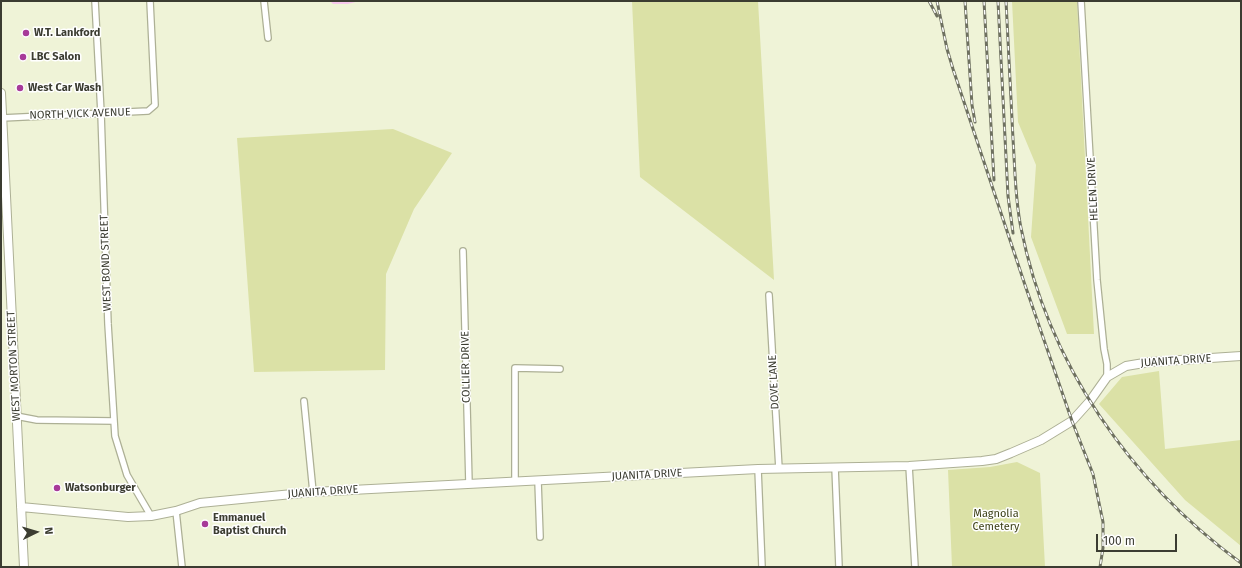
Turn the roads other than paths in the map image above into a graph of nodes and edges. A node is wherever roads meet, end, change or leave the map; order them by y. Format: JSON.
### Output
{"nodes":[{"id":1,"x":95,"y":1,"type":"edge"},
{"id":2,"x":150,"y":1,"type":"edge"},
{"id":3,"x":264,"y":1,"type":"edge"},
{"id":4,"x":1082,"y":1,"type":"edge"},
{"id":5,"x":268,"y":38,"type":"dead end"},
{"id":6,"x":1,"y":93,"type":"edge"},
{"id":7,"x":100,"y":113,"type":"junction"},
{"id":8,"x":2,"y":118,"type":"junction"},
{"id":9,"x":463,"y":251,"type":"dead end"},
{"id":10,"x":769,"y":295,"type":"dead end"},
{"id":11,"x":1241,"y":356,"type":"edge"},
{"id":12,"x":560,"y":369,"type":"dead end"},
{"id":13,"x":1107,"y":377,"type":"junction"},
{"id":14,"x":304,"y":402,"type":"dead end"},
{"id":15,"x":16,"y":416,"type":"junction"},
{"id":16,"x":114,"y":421,"type":"junction"},
{"id":17,"x":909,"y":466,"type":"junction"},
{"id":18,"x":835,"y":467,"type":"junction"},
{"id":19,"x":758,"y":469,"type":"junction"},
{"id":20,"x":779,"y":469,"type":"junction"},
{"id":21,"x":514,"y":481,"type":"junction"},
{"id":22,"x":538,"y":481,"type":"junction"},
{"id":23,"x":469,"y":484,"type":"junction"},
{"id":24,"x":312,"y":492,"type":"junction"},
{"id":25,"x":21,"y":508,"type":"junction"},
{"id":26,"x":176,"y":511,"type":"junction"},
{"id":27,"x":152,"y":516,"type":"junction"},
{"id":28,"x":540,"y":537,"type":"dead end"},
{"id":29,"x":24,"y":567,"type":"edge"},
{"id":30,"x":182,"y":567,"type":"edge"},
{"id":31,"x":762,"y":567,"type":"edge"},
{"id":32,"x":840,"y":567,"type":"edge"},
{"id":33,"x":915,"y":567,"type":"edge"}],
"edges":[{"from":1,"to":7,"type":"street","name":"WEST BOND STREET"},
{"from":2,"to":7,"type":"street","name":"NORTH VICK AVENUE"},
{"from":3,"to":5,"type":"street"},
{"from":4,"to":13,"type":"street","name":"HELEN DRIVE"},
{"from":6,"to":8,"type":"street","name":"WEST MORTON STREET"},
{"from":7,"to":8,"type":"street","name":"NORTH VICK AVENUE"},
{"from":7,"to":16,"type":"street","name":"WEST BOND STREET"},
{"from":8,"to":15,"type":"street","name":"WEST MORTON STREET"},
{"from":9,"to":23,"type":"street","name":"COLLIER DRIVE"},
{"from":10,"to":20,"type":"street","name":"DOVE LANE"},
{"from":11,"to":13,"type":"street","name":"JUANITA DRIVE"},
{"from":12,"to":21,"type":"street"},
{"from":13,"to":17,"type":"street","name":"JUANITA DRIVE"},
{"from":14,"to":24,"type":"street"},
{"from":15,"to":16,"type":"street"},
{"from":15,"to":25,"type":"street","name":"WEST MORTON STREET"},
{"from":16,"to":27,"type":"street","name":"WEST BOND STREET"},
{"from":17,"to":18,"type":"street","name":"JUANITA DRIVE"},
{"from":17,"to":33,"type":"street"},
{"from":18,"to":20,"type":"street","name":"JUANITA DRIVE"},
{"from":18,"to":32,"type":"street"},
{"from":19,"to":20,"type":"street","name":"JUANITA DRIVE"},
{"from":19,"to":22,"type":"street","name":"JUANITA DRIVE"},
{"from":19,"to":31,"type":"street"},
{"from":21,"to":22,"type":"street","name":"JUANITA DRIVE"},
{"from":21,"to":23,"type":"street","name":"JUANITA DRIVE"},
{"from":22,"to":28,"type":"street"},
{"from":23,"to":24,"type":"street","name":"JUANITA DRIVE"},
{"from":24,"to":26,"type":"street","name":"JUANITA DRIVE"},
{"from":25,"to":27,"type":"street","name":"JUANITA DRIVE"},
{"from":25,"to":29,"type":"street","name":"WEST MORTON STREET"},
{"from":26,"to":27,"type":"street","name":"JUANITA DRIVE"},
{"from":26,"to":30,"type":"street"}]}
